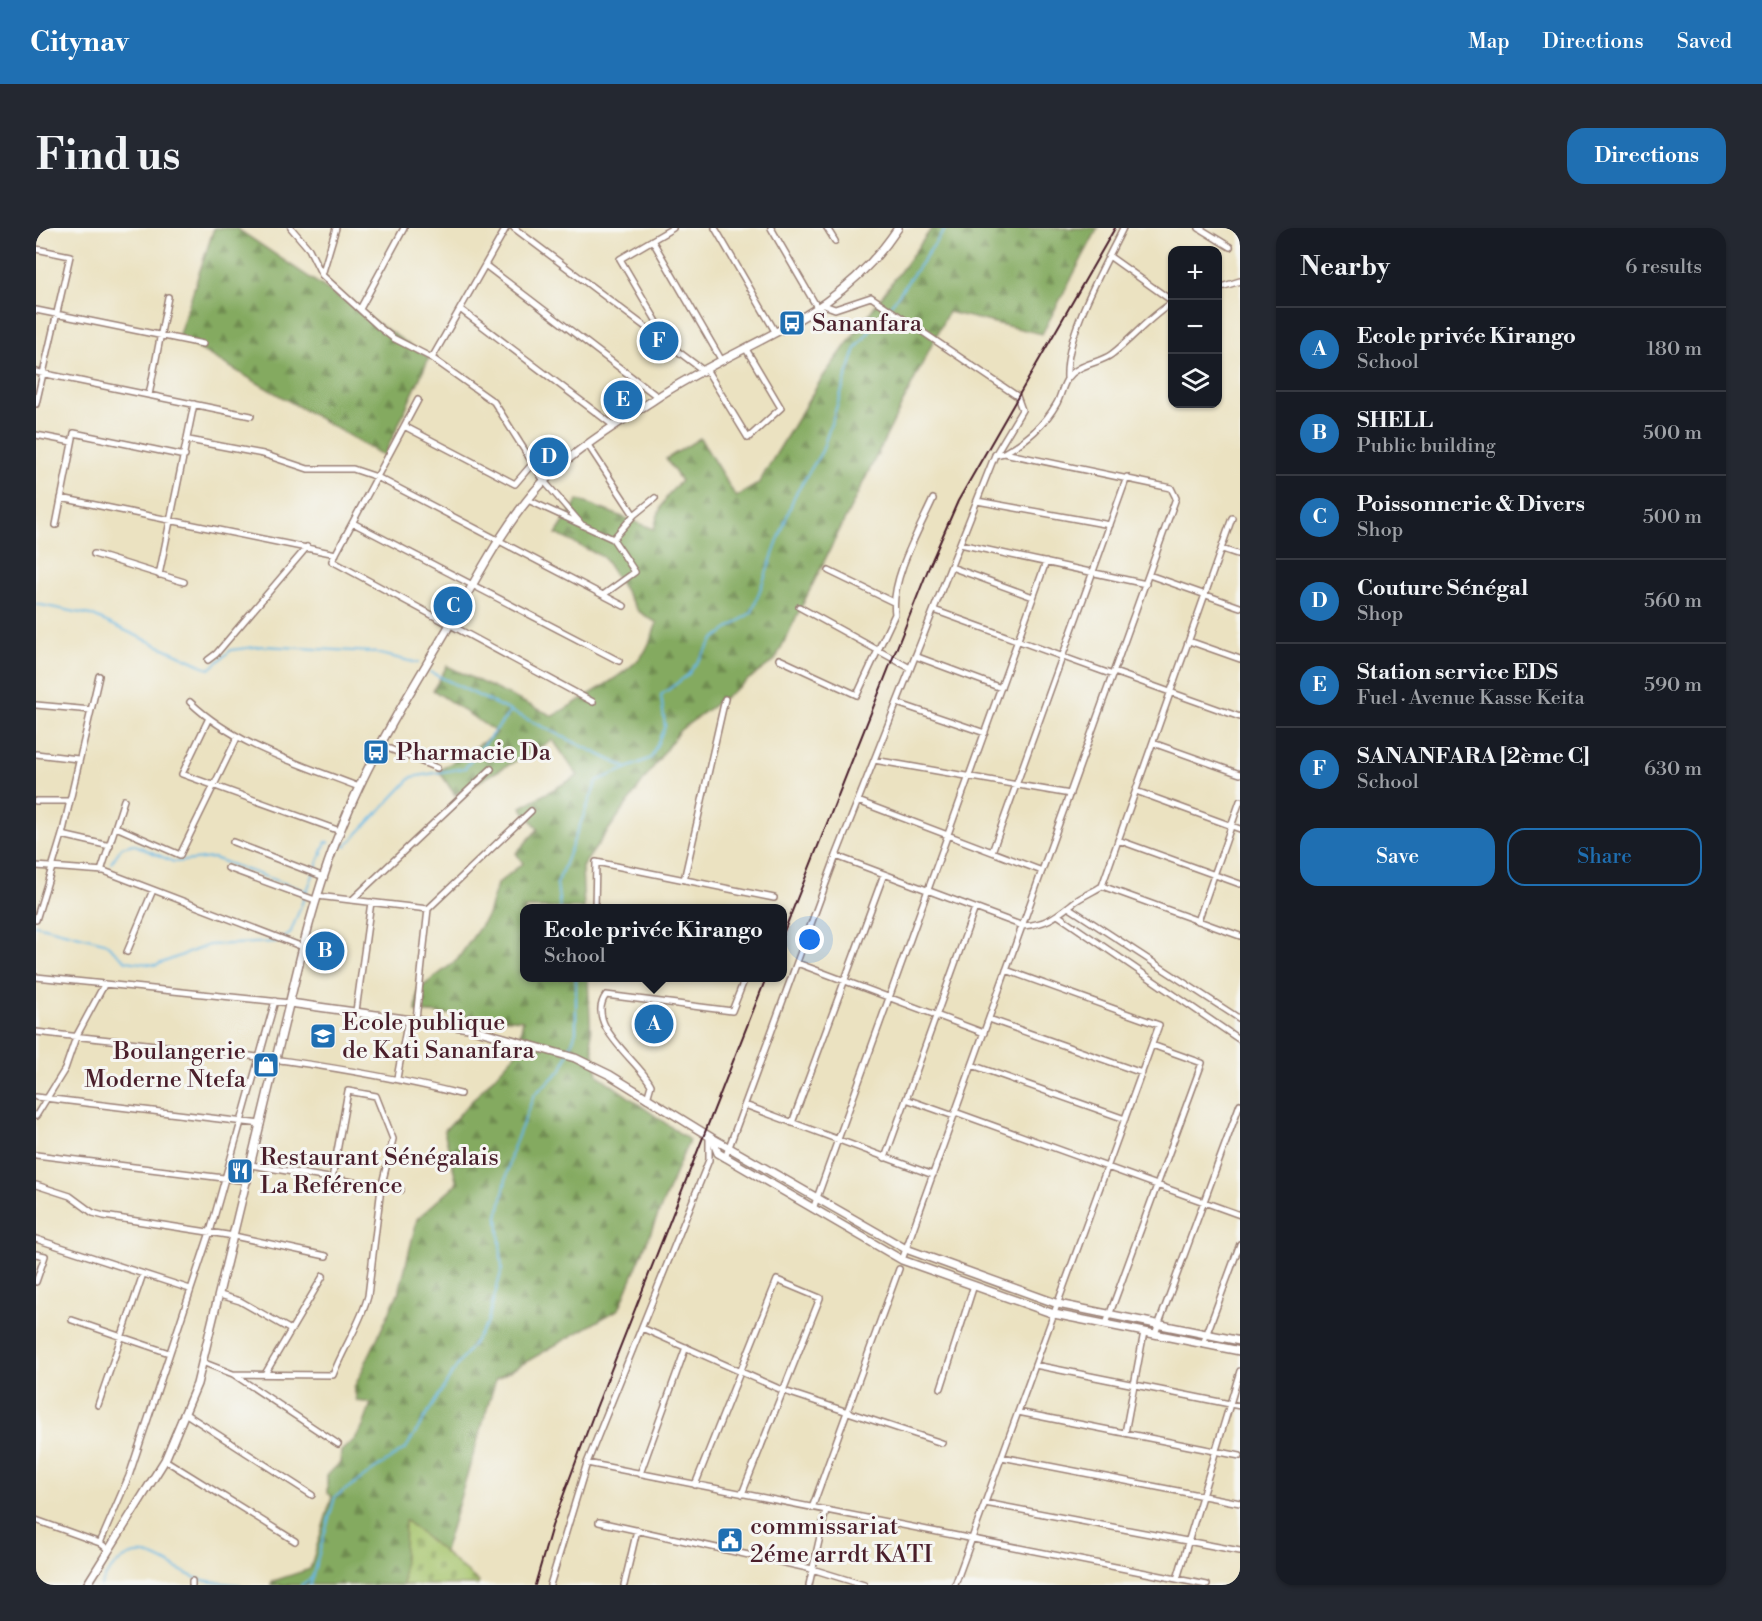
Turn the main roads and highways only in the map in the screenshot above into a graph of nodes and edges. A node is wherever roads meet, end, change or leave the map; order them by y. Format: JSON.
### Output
{"nodes":[{"id":1,"x":898,"y":228,"type":"edge"},
{"id":2,"x":290,"y":1003,"type":"junction"},
{"id":3,"x":710,"y":1137,"type":"junction"},
{"id":4,"x":1240,"y":1341,"type":"edge"},
{"id":5,"x":1240,"y":1351,"type":"edge"},
{"id":6,"x":87,"y":1585,"type":"edge"}],
"edges":[{"from":1,"to":2,"type":"main road"},
{"from":2,"to":3,"type":"main road"},
{"from":2,"to":6,"type":"main road"},
{"from":3,"to":4,"type":"main road"},
{"from":3,"to":5,"type":"main road"}]}
